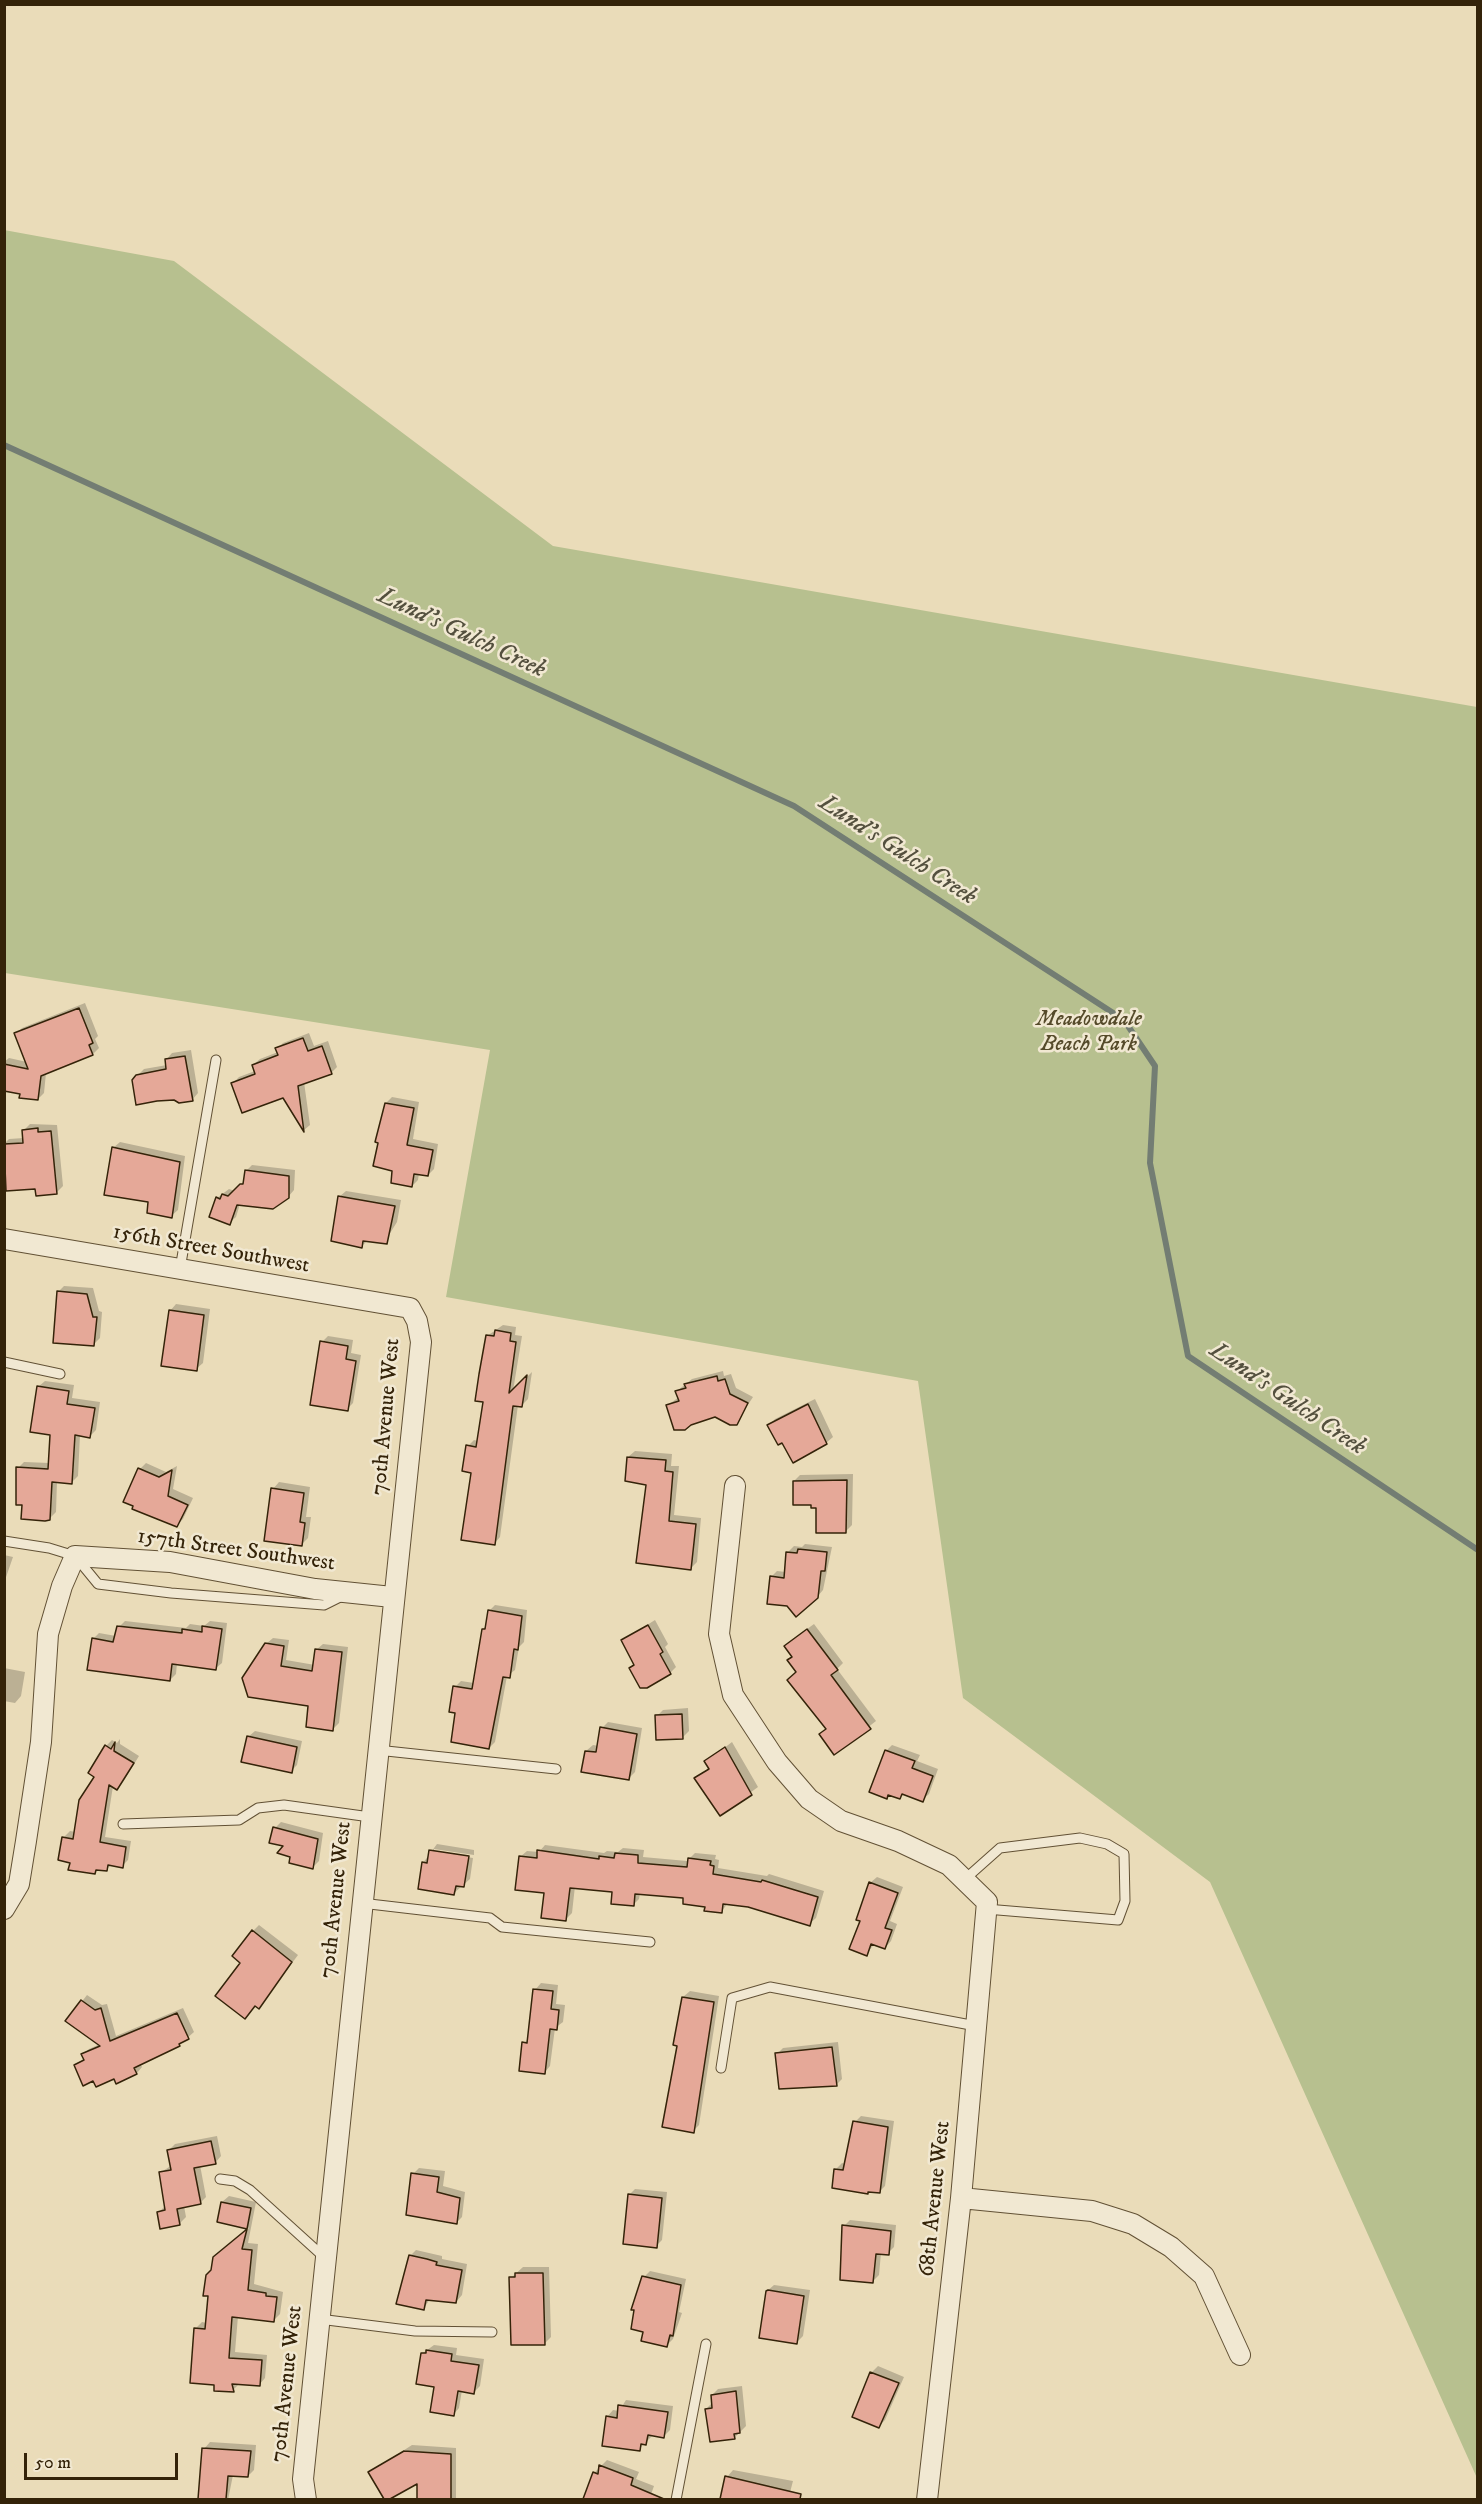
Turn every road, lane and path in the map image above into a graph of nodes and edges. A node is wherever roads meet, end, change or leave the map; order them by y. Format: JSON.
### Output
{"nodes":[{"id":1,"x":216,"y":1060,"type":"dead end"},
{"id":2,"x":4,"y":1239,"type":"edge"},
{"id":3,"x":180,"y":1269,"type":"junction"},
{"id":4,"x":410,"y":1308,"type":"joint"},
{"id":5,"x":4,"y":1362,"type":"edge"},
{"id":6,"x":60,"y":1374,"type":"dead end"},
{"id":7,"x":735,"y":1486,"type":"dead end"},
{"id":8,"x":4,"y":1541,"type":"edge"},
{"id":9,"x":75,"y":1556,"type":"junction"},
{"id":10,"x":350,"y":1592,"type":"junction"},
{"id":11,"x":393,"y":1597,"type":"junction"},
{"id":12,"x":377,"y":1750,"type":"junction"},
{"id":13,"x":556,"y":1769,"type":"dead end"},
{"id":14,"x":370,"y":1817,"type":"junction"},
{"id":15,"x":123,"y":1824,"type":"dead end"},
{"id":16,"x":964,"y":1880,"type":"junction"},
{"id":17,"x":361,"y":1903,"type":"junction"},
{"id":18,"x":987,"y":1906,"type":"junction"},
{"id":19,"x":4,"y":1909,"type":"edge"},
{"id":20,"x":650,"y":1942,"type":"dead end"},
{"id":21,"x":976,"y":2026,"type":"junction"},
{"id":22,"x":721,"y":2068,"type":"dead end"},
{"id":23,"x":220,"y":2179,"type":"dead end"},
{"id":24,"x":961,"y":2198,"type":"junction"},
{"id":25,"x":325,"y":2258,"type":"junction"},
{"id":26,"x":319,"y":2319,"type":"junction"},
{"id":27,"x":492,"y":2332,"type":"dead end"},
{"id":28,"x":706,"y":2344,"type":"dead end"},
{"id":29,"x":1240,"y":2355,"type":"dead end"},
{"id":30,"x":306,"y":2499,"type":"edge"},
{"id":31,"x":676,"y":2499,"type":"edge"},
{"id":32,"x":927,"y":2499,"type":"edge"}],
"edges":[{"from":1,"to":3,"type":"lane"},
{"from":2,"to":3,"type":"street","name":"156th Street Southwest"},
{"from":3,"to":4,"type":"street","name":"156th Street Southwest"},
{"from":4,"to":11,"type":"street","name":"70th Avenue West"},
{"from":5,"to":6,"type":"lane"},
{"from":7,"to":16,"type":"street"},
{"from":8,"to":9,"type":"lane"},
{"from":9,"to":10,"type":"street","name":"157th Street Southwest"},
{"from":9,"to":10,"type":"lane"},
{"from":9,"to":19,"type":"street"},
{"from":10,"to":11,"type":"street","name":"157th Street Southwest"},
{"from":11,"to":12,"type":"street","name":"70th Avenue West"},
{"from":12,"to":13,"type":"lane"},
{"from":12,"to":14,"type":"street","name":"70th Avenue West"},
{"from":14,"to":15,"type":"lane"},
{"from":14,"to":17,"type":"street","name":"70th Avenue West"},
{"from":16,"to":18,"type":"street"},
{"from":16,"to":18,"type":"lane"},
{"from":17,"to":20,"type":"lane"},
{"from":17,"to":25,"type":"street","name":"70th Avenue West"},
{"from":18,"to":21,"type":"street","name":"68th Avenue West"},
{"from":21,"to":22,"type":"lane"},
{"from":21,"to":24,"type":"street","name":"68th Avenue West"},
{"from":23,"to":25,"type":"lane"},
{"from":24,"to":29,"type":"street"},
{"from":24,"to":32,"type":"street","name":"68th Avenue West"},
{"from":25,"to":26,"type":"street","name":"70th Avenue West"},
{"from":26,"to":27,"type":"lane"},
{"from":26,"to":30,"type":"street","name":"70th Avenue West"},
{"from":28,"to":31,"type":"lane"}]}
